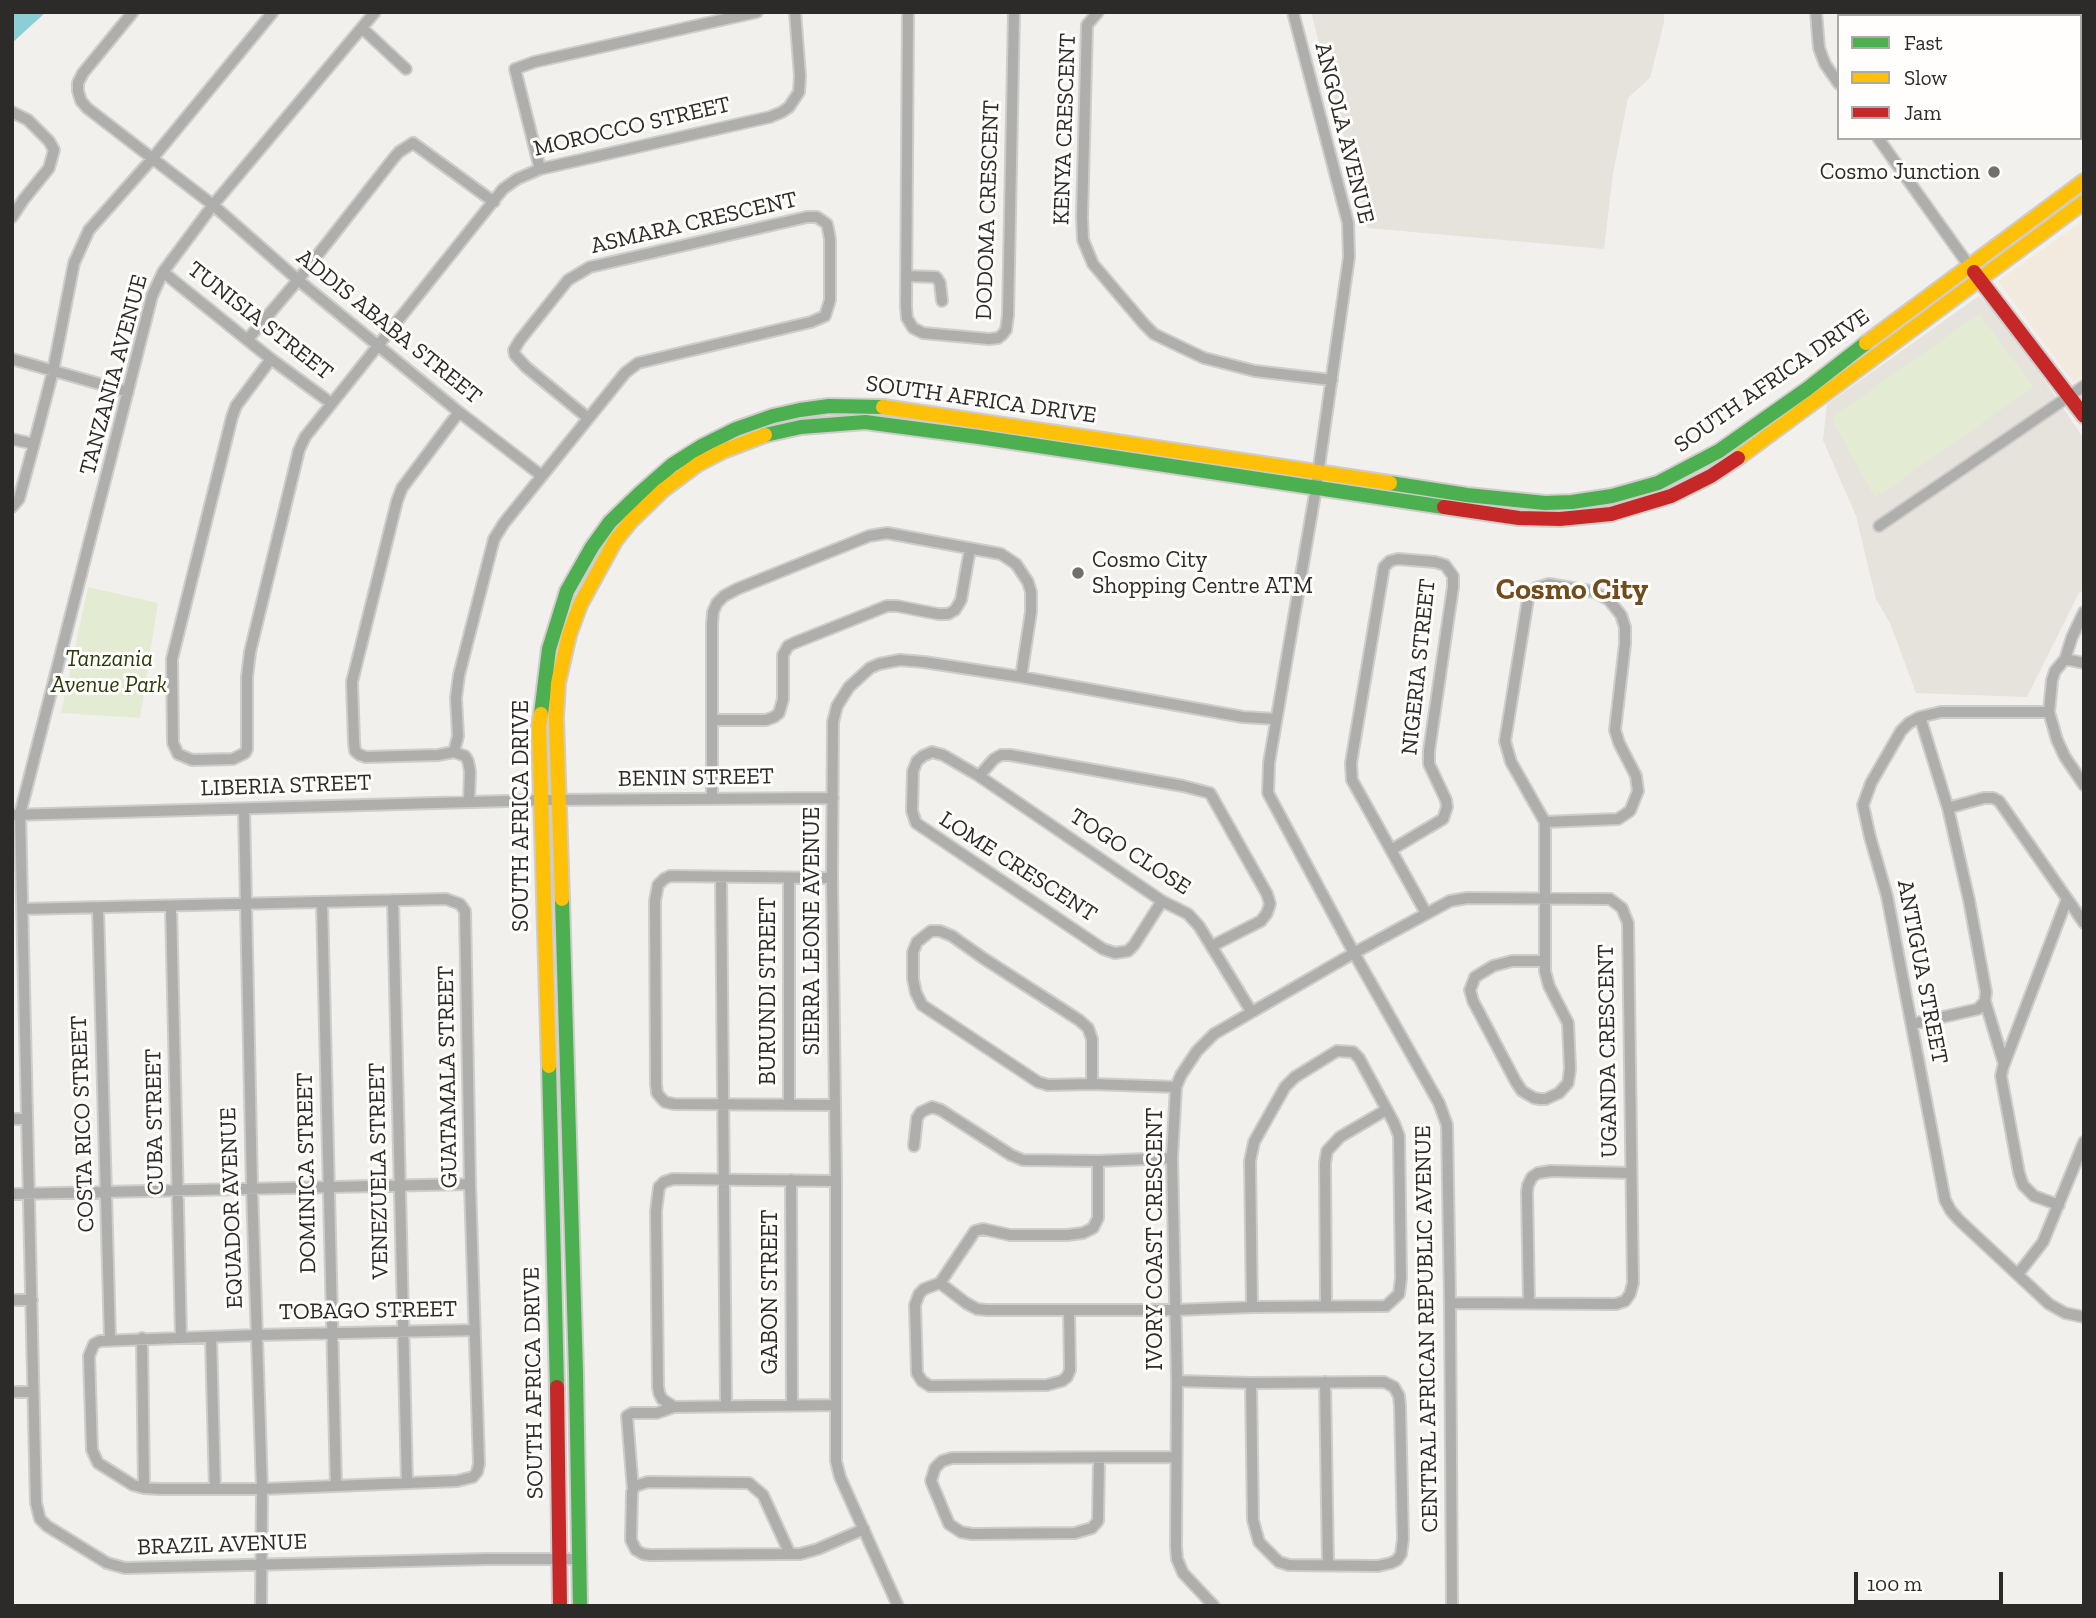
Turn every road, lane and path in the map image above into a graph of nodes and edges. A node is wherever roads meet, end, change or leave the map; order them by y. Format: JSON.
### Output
{"nodes":[{"id":1,"x":134,"y":12,"type":"edge"},
{"id":2,"x":273,"y":12,"type":"edge"},
{"id":3,"x":375,"y":12,"type":"edge"},
{"id":4,"x":757,"y":12,"type":"edge"},
{"id":5,"x":796,"y":12,"type":"edge"},
{"id":6,"x":908,"y":12,"type":"edge"},
{"id":7,"x":1014,"y":12,"type":"edge"},
{"id":8,"x":1087,"y":12,"type":"edge"},
{"id":9,"x":1098,"y":12,"type":"edge"},
{"id":10,"x":1293,"y":12,"type":"edge"},
{"id":11,"x":1816,"y":12,"type":"edge"},
{"id":12,"x":1087,"y":25,"type":"junction"},
{"id":13,"x":362,"y":28,"type":"junction"},
{"id":14,"x":406,"y":68,"type":"dead end"},
{"id":15,"x":1837,"y":81,"type":"edge"},
{"id":16,"x":12,"y":112,"type":"edge"},
{"id":17,"x":1879,"y":140,"type":"edge"},
{"id":18,"x":152,"y":159,"type":"junction"},
{"id":19,"x":540,"y":169,"type":"junction"},
{"id":20,"x":2084,"y":181,"type":"edge"},
{"id":21,"x":494,"y":202,"type":"junction"},
{"id":22,"x":2084,"y":202,"type":"edge"},
{"id":23,"x":213,"y":205,"type":"junction"},
{"id":24,"x":12,"y":217,"type":"edge"},
{"id":25,"x":1970,"y":267,"type":"junction"},
{"id":26,"x":163,"y":272,"type":"junction"},
{"id":27,"x":906,"y":276,"type":"junction"},
{"id":28,"x":1979,"y":279,"type":"junction"},
{"id":29,"x":298,"y":280,"type":"junction"},
{"id":30,"x":942,"y":301,"type":"dead end"},
{"id":31,"x":247,"y":339,"type":"junction"},
{"id":32,"x":379,"y":345,"type":"junction"},
{"id":33,"x":12,"y":359,"type":"edge"},
{"id":34,"x":271,"y":359,"type":"junction"},
{"id":35,"x":53,"y":370,"type":"junction"},
{"id":36,"x":1332,"y":380,"type":"junction"},
{"id":37,"x":2084,"y":386,"type":"edge"},
{"id":38,"x":128,"y":392,"type":"junction"},
{"id":39,"x":2070,"y":396,"type":"junction"},
{"id":40,"x":331,"y":403,"type":"junction"},
{"id":41,"x":459,"y":412,"type":"junction"},
{"id":42,"x":2084,"y":416,"type":"edge"},
{"id":43,"x":588,"y":418,"type":"junction"},
{"id":44,"x":12,"y":439,"type":"edge"},
{"id":45,"x":34,"y":444,"type":"junction"},
{"id":46,"x":1318,"y":472,"type":"junction"},
{"id":47,"x":542,"y":477,"type":"junction"},
{"id":48,"x":1316,"y":488,"type":"junction"},
{"id":49,"x":12,"y":507,"type":"edge"},
{"id":50,"x":1879,"y":526,"type":"dead end"},
{"id":51,"x":970,"y":549,"type":"junction"},
{"id":52,"x":2084,"y":612,"type":"edge"},
{"id":53,"x":2065,"y":659,"type":"junction"},
{"id":54,"x":2084,"y":663,"type":"edge"},
{"id":55,"x":1021,"y":677,"type":"junction"},
{"id":56,"x":2049,"y":712,"type":"junction"},
{"id":57,"x":1920,"y":717,"type":"junction"},
{"id":58,"x":1276,"y":719,"type":"junction"},
{"id":59,"x":712,"y":720,"type":"junction"},
{"id":60,"x":453,"y":752,"type":"junction"},
{"id":61,"x":979,"y":776,"type":"junction"},
{"id":62,"x":2084,"y":785,"type":"edge"},
{"id":63,"x":712,"y":797,"type":"junction"},
{"id":64,"x":833,"y":798,"type":"junction"},
{"id":65,"x":542,"y":800,"type":"junction"},
{"id":66,"x":560,"y":801,"type":"junction"},
{"id":67,"x":470,"y":802,"type":"junction"},
{"id":68,"x":1948,"y":808,"type":"junction"},
{"id":69,"x":244,"y":809,"type":"junction"},
{"id":70,"x":16,"y":814,"type":"edge"},
{"id":71,"x":1545,"y":822,"type":"junction"},
{"id":72,"x":1391,"y":850,"type":"junction"},
{"id":73,"x":721,"y":877,"type":"junction"},
{"id":74,"x":789,"y":878,"type":"junction"},
{"id":75,"x":832,"y":878,"type":"junction"},
{"id":76,"x":1546,"y":897,"type":"junction"},
{"id":77,"x":2067,"y":899,"type":"junction"},
{"id":78,"x":393,"y":900,"type":"junction"},
{"id":79,"x":1162,"y":901,"type":"junction"},
{"id":80,"x":322,"y":902,"type":"junction"},
{"id":81,"x":246,"y":903,"type":"junction"},
{"id":82,"x":171,"y":906,"type":"junction"},
{"id":83,"x":98,"y":908,"type":"junction"},
{"id":84,"x":22,"y":909,"type":"junction"},
{"id":85,"x":1426,"y":913,"type":"junction"},
{"id":86,"x":2084,"y":923,"type":"edge"},
{"id":87,"x":1212,"y":946,"type":"junction"},
{"id":88,"x":1354,"y":953,"type":"junction"},
{"id":89,"x":1544,"y":961,"type":"junction"},
{"id":90,"x":1985,"y":1001,"type":"junction"},
{"id":91,"x":1251,"y":1011,"type":"junction"},
{"id":92,"x":1912,"y":1024,"type":"junction"},
{"id":93,"x":2004,"y":1064,"type":"junction"},
{"id":94,"x":1092,"y":1084,"type":"junction"},
{"id":95,"x":1176,"y":1087,"type":"junction"},
{"id":96,"x":723,"y":1104,"type":"junction"},
{"id":97,"x":789,"y":1104,"type":"junction"},
{"id":98,"x":835,"y":1105,"type":"junction"},
{"id":99,"x":1386,"y":1110,"type":"junction"},
{"id":100,"x":12,"y":1119,"type":"edge"},
{"id":101,"x":27,"y":1119,"type":"junction"},
{"id":102,"x":2084,"y":1142,"type":"edge"},
{"id":103,"x":914,"y":1146,"type":"dead end"},
{"id":104,"x":1172,"y":1158,"type":"junction"},
{"id":105,"x":1098,"y":1161,"type":"junction"},
{"id":106,"x":1631,"y":1173,"type":"junction"},
{"id":107,"x":723,"y":1179,"type":"junction"},
{"id":108,"x":791,"y":1180,"type":"junction"},
{"id":109,"x":836,"y":1181,"type":"junction"},
{"id":110,"x":470,"y":1184,"type":"junction"},
{"id":111,"x":329,"y":1186,"type":"junction"},
{"id":112,"x":401,"y":1187,"type":"junction"},
{"id":113,"x":251,"y":1188,"type":"junction"},
{"id":114,"x":177,"y":1190,"type":"junction"},
{"id":115,"x":107,"y":1193,"type":"junction"},
{"id":116,"x":12,"y":1194,"type":"edge"},
{"id":117,"x":28,"y":1194,"type":"junction"},
{"id":118,"x":2059,"y":1205,"type":"junction"},
{"id":119,"x":2018,"y":1274,"type":"junction"},
{"id":120,"x":940,"y":1283,"type":"junction"},
{"id":121,"x":12,"y":1300,"type":"edge"},
{"id":122,"x":32,"y":1300,"type":"junction"},
{"id":123,"x":1450,"y":1303,"type":"junction"},
{"id":124,"x":1529,"y":1303,"type":"junction"},
{"id":125,"x":1326,"y":1306,"type":"junction"},
{"id":126,"x":1252,"y":1307,"type":"junction"},
{"id":127,"x":1069,"y":1310,"type":"junction"},
{"id":128,"x":1176,"y":1310,"type":"junction"},
{"id":129,"x":2084,"y":1317,"type":"edge"},
{"id":130,"x":475,"y":1330,"type":"junction"},
{"id":131,"x":403,"y":1332,"type":"junction"},
{"id":132,"x":331,"y":1333,"type":"junction"},
{"id":133,"x":257,"y":1335,"type":"junction"},
{"id":134,"x":181,"y":1337,"type":"junction"},
{"id":135,"x":142,"y":1338,"type":"junction"},
{"id":136,"x":211,"y":1338,"type":"junction"},
{"id":137,"x":110,"y":1339,"type":"junction"},
{"id":138,"x":1177,"y":1381,"type":"junction"},
{"id":139,"x":1325,"y":1382,"type":"junction"},
{"id":140,"x":1251,"y":1383,"type":"junction"},
{"id":141,"x":12,"y":1392,"type":"edge"},
{"id":142,"x":32,"y":1392,"type":"junction"},
{"id":143,"x":726,"y":1405,"type":"junction"},
{"id":144,"x":792,"y":1405,"type":"junction"},
{"id":145,"x":836,"y":1405,"type":"junction"},
{"id":146,"x":674,"y":1406,"type":"junction"},
{"id":147,"x":1175,"y":1458,"type":"junction"},
{"id":148,"x":1099,"y":1459,"type":"junction"},
{"id":149,"x":407,"y":1483,"type":"junction"},
{"id":150,"x":336,"y":1485,"type":"junction"},
{"id":151,"x":144,"y":1488,"type":"junction"},
{"id":152,"x":215,"y":1489,"type":"junction"},
{"id":153,"x":261,"y":1489,"type":"junction"},
{"id":154,"x":633,"y":1489,"type":"junction"},
{"id":155,"x":864,"y":1529,"type":"junction"},
{"id":156,"x":790,"y":1555,"type":"junction"},
{"id":157,"x":560,"y":1559,"type":"junction"},
{"id":158,"x":579,"y":1559,"type":"junction"},
{"id":159,"x":261,"y":1564,"type":"junction"},
{"id":160,"x":1328,"y":1565,"type":"junction"},
{"id":161,"x":1210,"y":1604,"type":"edge"},
{"id":162,"x":261,"y":1606,"type":"edge"},
{"id":163,"x":560,"y":1606,"type":"edge"},
{"id":164,"x":580,"y":1606,"type":"edge"},
{"id":165,"x":898,"y":1606,"type":"edge"},
{"id":166,"x":1452,"y":1606,"type":"edge"}],
"edges":[{"from":1,"to":18,"type":"street","name":"ADDIS ABABA STREET"},
{"from":2,"to":18,"type":"street"},
{"from":3,"to":13,"type":"street","name":"TANZANIA AVENUE"},
{"from":4,"to":19,"type":"street"},
{"from":5,"to":19,"type":"street","name":"MOROCCO STREET"},
{"from":6,"to":27,"type":"street","name":"DODOMA CRESCENT"},
{"from":7,"to":27,"type":"street","name":"DODOMA CRESCENT"},
{"from":8,"to":12,"type":"street"},
{"from":9,"to":12,"type":"street","name":"KENYA CRESCENT"},
{"from":10,"to":36,"type":"street","name":"ANGOLA AVENUE"},
{"from":11,"to":15,"type":"street"},
{"from":12,"to":36,"type":"street","name":"KENYA CRESCENT"},
{"from":13,"to":14,"type":"street"},
{"from":13,"to":23,"type":"street","name":"TANZANIA AVENUE"},
{"from":16,"to":24,"type":"street"},
{"from":17,"to":25,"type":"street"},
{"from":18,"to":23,"type":"street","name":"ADDIS ABABA STREET"},
{"from":18,"to":35,"type":"street"},
{"from":19,"to":21,"type":"street","name":"MOROCCO STREET"},
{"from":20,"to":25,"type":"street","name":"SOUTH AFRICA DRIVE"},
{"from":21,"to":29,"type":"street"},
{"from":21,"to":32,"type":"street","name":"MOROCCO STREET"},
{"from":22,"to":28,"type":"street","name":"SOUTH AFRICA DRIVE"},
{"from":23,"to":26,"type":"street","name":"TANZANIA AVENUE"},
{"from":23,"to":29,"type":"street","name":"ADDIS ABABA STREET"},
{"from":25,"to":28,"type":"street"},
{"from":25,"to":46,"type":"street","name":"SOUTH AFRICA DRIVE"},
{"from":26,"to":31,"type":"street","name":"TUNISIA STREET"},
{"from":26,"to":38,"type":"street","name":"TANZANIA AVENUE"},
{"from":27,"to":30,"type":"street"},
{"from":28,"to":39,"type":"street"},
{"from":28,"to":48,"type":"street","name":"SOUTH AFRICA DRIVE"},
{"from":29,"to":31,"type":"street"},
{"from":29,"to":32,"type":"street","name":"ADDIS ABABA STREET"},
{"from":31,"to":34,"type":"street","name":"TUNISIA STREET"},
{"from":32,"to":40,"type":"street","name":"MOROCCO STREET"},
{"from":32,"to":41,"type":"street","name":"ADDIS ABABA STREET"},
{"from":33,"to":35,"type":"street"},
{"from":34,"to":40,"type":"street","name":"TUNISIA STREET"},
{"from":34,"to":40,"type":"street","name":"MOROCCO STREET"},
{"from":35,"to":38,"type":"street"},
{"from":35,"to":45,"type":"street"},
{"from":36,"to":46,"type":"street","name":"ANGOLA AVENUE"},
{"from":37,"to":39,"type":"street"},
{"from":38,"to":70,"type":"street","name":"TANZANIA AVENUE"},
{"from":39,"to":42,"type":"street"},
{"from":39,"to":50,"type":"street"},
{"from":41,"to":47,"type":"street","name":"ADDIS ABABA STREET"},
{"from":41,"to":60,"type":"street"},
{"from":43,"to":43,"type":"street","name":"ASMARA CRESCENT"},
{"from":43,"to":47,"type":"street"},
{"from":44,"to":45,"type":"street"},
{"from":45,"to":49,"type":"street"},
{"from":46,"to":48,"type":"street","name":"CENTRAL AFRICAN REPUBLIC AVENUE"},
{"from":46,"to":65,"type":"street","name":"SOUTH AFRICA DRIVE"},
{"from":47,"to":60,"type":"street"},
{"from":48,"to":58,"type":"street","name":"CENTRAL AFRICAN REPUBLIC AVENUE"},
{"from":48,"to":66,"type":"street","name":"SOUTH AFRICA DRIVE"},
{"from":51,"to":55,"type":"street"},
{"from":51,"to":59,"type":"street"},
{"from":51,"to":59,"type":"street"},
{"from":52,"to":53,"type":"street"},
{"from":53,"to":54,"type":"street"},
{"from":53,"to":56,"type":"street"},
{"from":55,"to":58,"type":"street","name":"SIERRA LEONE AVENUE"},
{"from":55,"to":64,"type":"street","name":"SIERRA LEONE AVENUE"},
{"from":56,"to":57,"type":"street"},
{"from":56,"to":62,"type":"street"},
{"from":57,"to":68,"type":"street"},
{"from":57,"to":92,"type":"street","name":"ANTIGUA STREET"},
{"from":58,"to":88,"type":"street","name":"CENTRAL AFRICAN REPUBLIC AVENUE"},
{"from":59,"to":63,"type":"street"},
{"from":60,"to":67,"type":"street"},
{"from":61,"to":79,"type":"street","name":"TOGO CLOSE"},
{"from":61,"to":79,"type":"street","name":"LOME CRESCENT"},
{"from":61,"to":87,"type":"street"},
{"from":63,"to":64,"type":"street","name":"BENIN STREET"},
{"from":63,"to":66,"type":"street","name":"BENIN STREET"},
{"from":64,"to":75,"type":"street","name":"SIERRA LEONE AVENUE"},
{"from":65,"to":66,"type":"street","name":"LIBERIA STREET"},
{"from":65,"to":67,"type":"street","name":"LIBERIA STREET"},
{"from":65,"to":157,"type":"street","name":"SOUTH AFRICA DRIVE"},
{"from":66,"to":158,"type":"street","name":"SOUTH AFRICA DRIVE"},
{"from":67,"to":69,"type":"street","name":"LIBERIA STREET"},
{"from":68,"to":77,"type":"street"},
{"from":68,"to":90,"type":"street"},
{"from":69,"to":70,"type":"street","name":"LIBERIA STREET"},
{"from":69,"to":81,"type":"street","name":"EQUADOR AVENUE"},
{"from":70,"to":84,"type":"street","name":"BRAZIL AVENUE"},
{"from":71,"to":71,"type":"street"},
{"from":71,"to":76,"type":"street"},
{"from":72,"to":72,"type":"street","name":"NIGERIA STREET"},
{"from":72,"to":85,"type":"street","name":"NIGERIA STREET"},
{"from":73,"to":74,"type":"street"},
{"from":73,"to":96,"type":"street"},
{"from":73,"to":96,"type":"street"},
{"from":74,"to":75,"type":"street"},
{"from":74,"to":97,"type":"street","name":"BURUNDI STREET"},
{"from":75,"to":98,"type":"street","name":"SIERRA LEONE AVENUE"},
{"from":76,"to":85,"type":"street","name":"UGANDA CRESCENT"},
{"from":76,"to":89,"type":"street"},
{"from":76,"to":106,"type":"street","name":"UGANDA CRESCENT"},
{"from":77,"to":86,"type":"street"},
{"from":77,"to":93,"type":"street"},
{"from":78,"to":80,"type":"street","name":"GUATAMALA STREET"},
{"from":78,"to":110,"type":"street","name":"GUATAMALA STREET"},
{"from":78,"to":112,"type":"street","name":"VENEZUELA STREET"},
{"from":79,"to":87,"type":"street","name":"TOGO CLOSE"},
{"from":80,"to":81,"type":"street","name":"GUATAMALA STREET"},
{"from":80,"to":111,"type":"street","name":"DOMINICA STREET"},
{"from":81,"to":82,"type":"street","name":"GUATAMALA STREET"},
{"from":81,"to":113,"type":"street","name":"EQUADOR AVENUE"},
{"from":82,"to":83,"type":"street","name":"GUATAMALA STREET"},
{"from":82,"to":114,"type":"street","name":"CUBA STREET"},
{"from":83,"to":84,"type":"street","name":"GUATAMALA STREET"},
{"from":83,"to":115,"type":"street","name":"COSTA RICO STREET"},
{"from":84,"to":101,"type":"street","name":"BRAZIL AVENUE"},
{"from":85,"to":88,"type":"street","name":"UGANDA CRESCENT"},
{"from":87,"to":91,"type":"street","name":"TOGO CLOSE"},
{"from":88,"to":91,"type":"street","name":"IVORY COAST CRESCENT"},
{"from":88,"to":123,"type":"street","name":"CENTRAL AFRICAN REPUBLIC AVENUE"},
{"from":89,"to":89,"type":"street"},
{"from":90,"to":92,"type":"street"},
{"from":90,"to":93,"type":"street"},
{"from":91,"to":95,"type":"street","name":"IVORY COAST CRESCENT"},
{"from":92,"to":119,"type":"street","name":"ANTIGUA STREET"},
{"from":93,"to":118,"type":"street"},
{"from":94,"to":94,"type":"street"},
{"from":94,"to":95,"type":"street"},
{"from":95,"to":104,"type":"street","name":"IVORY COAST CRESCENT"},
{"from":96,"to":97,"type":"street"},
{"from":96,"to":107,"type":"street"},
{"from":97,"to":98,"type":"street"},
{"from":98,"to":109,"type":"street","name":"SIERRA LEONE AVENUE"},
{"from":99,"to":125,"type":"street"},
{"from":99,"to":125,"type":"street"},
{"from":99,"to":126,"type":"street"},
{"from":100,"to":101,"type":"street"},
{"from":101,"to":117,"type":"street","name":"BRAZIL AVENUE"},
{"from":102,"to":118,"type":"street"},
{"from":103,"to":105,"type":"street"},
{"from":104,"to":105,"type":"street"},
{"from":104,"to":128,"type":"street","name":"IVORY COAST CRESCENT"},
{"from":105,"to":120,"type":"street"},
{"from":106,"to":124,"type":"street","name":"UGANDA CRESCENT"},
{"from":106,"to":124,"type":"street"},
{"from":107,"to":108,"type":"street"},
{"from":107,"to":143,"type":"street"},
{"from":107,"to":146,"type":"street"},
{"from":108,"to":109,"type":"street"},
{"from":108,"to":144,"type":"street","name":"GABON STREET"},
{"from":109,"to":145,"type":"street","name":"SIERRA LEONE AVENUE"},
{"from":110,"to":112,"type":"street"},
{"from":110,"to":130,"type":"street","name":"GUATAMALA STREET"},
{"from":111,"to":112,"type":"street"},
{"from":111,"to":113,"type":"street"},
{"from":111,"to":132,"type":"street","name":"DOMINICA STREET"},
{"from":112,"to":131,"type":"street","name":"VENEZUELA STREET"},
{"from":113,"to":114,"type":"street"},
{"from":113,"to":133,"type":"street","name":"EQUADOR AVENUE"},
{"from":114,"to":115,"type":"street"},
{"from":114,"to":134,"type":"street","name":"CUBA STREET"},
{"from":115,"to":117,"type":"street"},
{"from":115,"to":137,"type":"street","name":"COSTA RICO STREET"},
{"from":116,"to":117,"type":"street"},
{"from":117,"to":122,"type":"street","name":"BRAZIL AVENUE"},
{"from":118,"to":119,"type":"street"},
{"from":119,"to":129,"type":"street","name":"ANTIGUA STREET"},
{"from":120,"to":127,"type":"street"},
{"from":120,"to":127,"type":"street"},
{"from":121,"to":122,"type":"street"},
{"from":122,"to":142,"type":"street","name":"BRAZIL AVENUE"},
{"from":123,"to":124,"type":"street","name":"UGANDA CRESCENT"},
{"from":123,"to":166,"type":"street","name":"CENTRAL AFRICAN REPUBLIC AVENUE"},
{"from":125,"to":126,"type":"street"},
{"from":126,"to":128,"type":"street"},
{"from":127,"to":128,"type":"street"},
{"from":128,"to":138,"type":"street","name":"IVORY COAST CRESCENT"},
{"from":130,"to":131,"type":"street","name":"TOBAGO STREET"},
{"from":130,"to":149,"type":"street","name":"GUATAMALA STREET"},
{"from":131,"to":132,"type":"street","name":"TOBAGO STREET"},
{"from":131,"to":149,"type":"street","name":"VENEZUELA STREET"},
{"from":132,"to":133,"type":"street","name":"TOBAGO STREET"},
{"from":132,"to":150,"type":"street","name":"DOMINICA STREET"},
{"from":133,"to":136,"type":"street","name":"TOBAGO STREET"},
{"from":133,"to":153,"type":"street","name":"EQUADOR AVENUE"},
{"from":134,"to":135,"type":"street","name":"TOBAGO STREET"},
{"from":134,"to":136,"type":"street","name":"TOBAGO STREET"},
{"from":135,"to":137,"type":"street","name":"TOBAGO STREET"},
{"from":135,"to":151,"type":"street"},
{"from":136,"to":152,"type":"street"},
{"from":137,"to":151,"type":"street"},
{"from":138,"to":140,"type":"street"},
{"from":138,"to":147,"type":"street","name":"IVORY COAST CRESCENT"},
{"from":139,"to":140,"type":"street"},
{"from":139,"to":160,"type":"street"},
{"from":139,"to":160,"type":"street"},
{"from":140,"to":160,"type":"street"},
{"from":141,"to":142,"type":"street"},
{"from":142,"to":159,"type":"street","name":"BRAZIL AVENUE"},
{"from":143,"to":144,"type":"street"},
{"from":143,"to":146,"type":"street"},
{"from":144,"to":145,"type":"street"},
{"from":145,"to":155,"type":"street","name":"SIERRA LEONE AVENUE"},
{"from":146,"to":154,"type":"street"},
{"from":147,"to":148,"type":"street"},
{"from":147,"to":161,"type":"street","name":"IVORY COAST CRESCENT"},
{"from":148,"to":148,"type":"street"},
{"from":149,"to":150,"type":"street","name":"GUATAMALA STREET"},
{"from":150,"to":153,"type":"street","name":"GUATAMALA STREET"},
{"from":151,"to":152,"type":"street"},
{"from":152,"to":153,"type":"street"},
{"from":153,"to":159,"type":"street","name":"EQUADOR AVENUE"},
{"from":154,"to":156,"type":"street"},
{"from":154,"to":156,"type":"street"},
{"from":155,"to":156,"type":"street"},
{"from":155,"to":165,"type":"street","name":"SIERRA LEONE AVENUE"},
{"from":157,"to":158,"type":"street","name":"BRAZIL AVENUE"},
{"from":157,"to":159,"type":"street","name":"BRAZIL AVENUE"},
{"from":157,"to":163,"type":"street","name":"SOUTH AFRICA DRIVE"},
{"from":158,"to":164,"type":"street","name":"SOUTH AFRICA DRIVE"},
{"from":159,"to":162,"type":"street","name":"EQUADOR AVENUE"}]}
